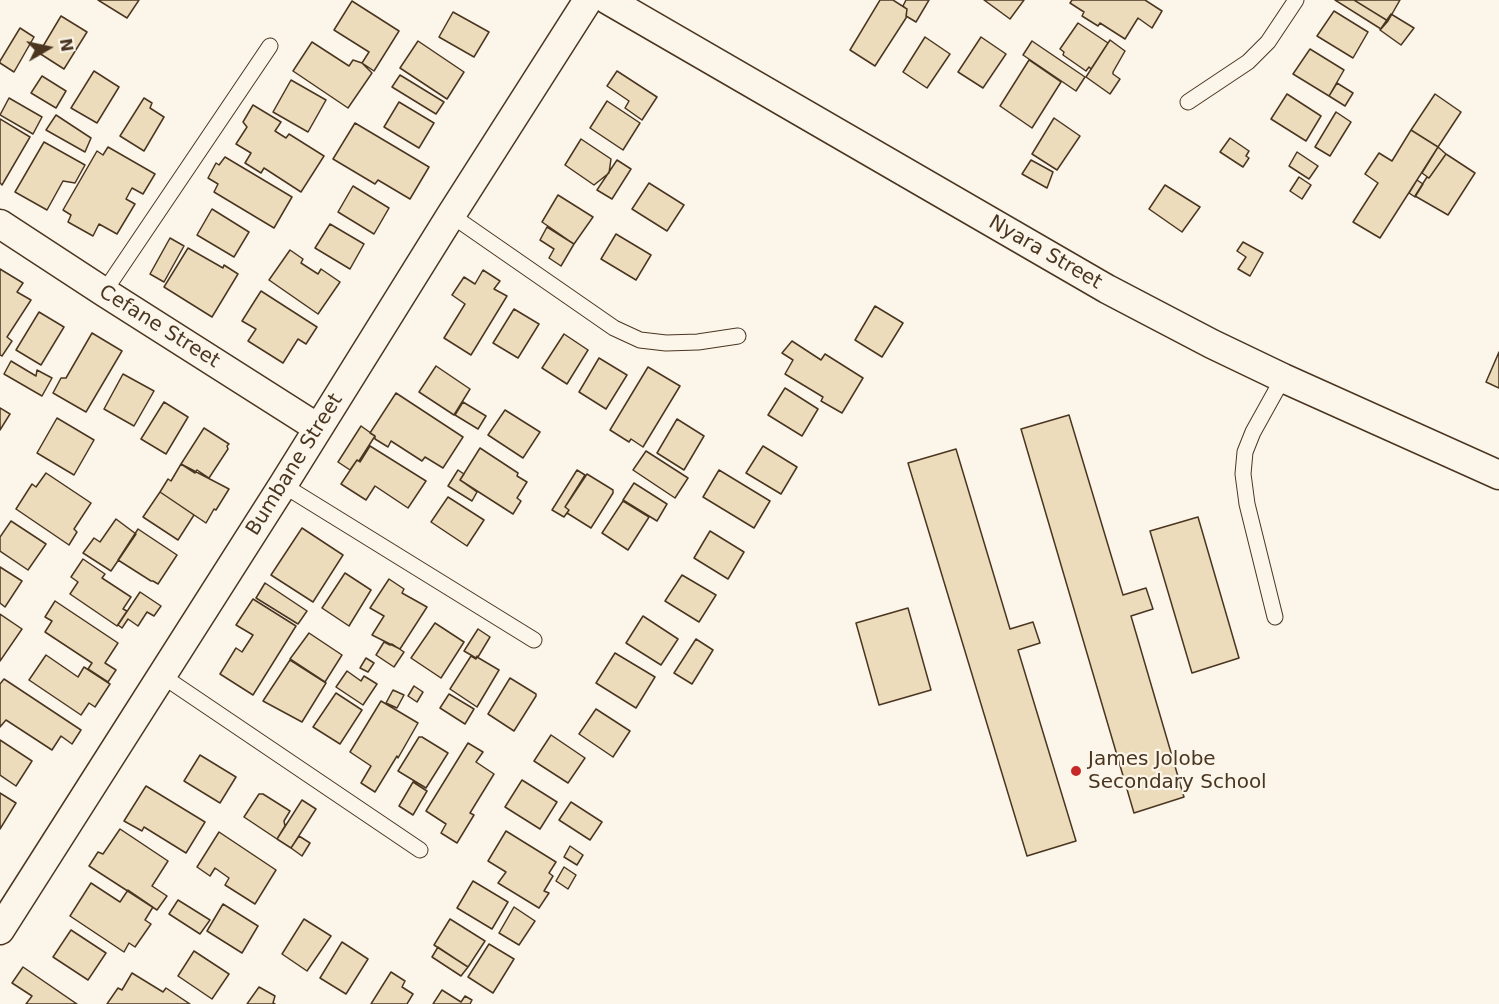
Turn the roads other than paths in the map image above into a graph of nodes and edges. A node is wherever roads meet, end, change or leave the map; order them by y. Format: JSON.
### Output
{"nodes":[{"id":1,"x":588,"y":0,"type":"edge"},
{"id":2,"x":608,"y":0,"type":"edge"},
{"id":3,"x":1296,"y":0,"type":"edge"},
{"id":4,"x":270,"y":46,"type":"dead end"},
{"id":5,"x":1188,"y":102,"type":"dead end"},
{"id":6,"x":451,"y":215,"type":"junction"},
{"id":7,"x":0,"y":224,"type":"edge"},
{"id":8,"x":104,"y":292,"type":"junction"},
{"id":9,"x":738,"y":336,"type":"dead end"},
{"id":10,"x":1283,"y":378,"type":"junction"},
{"id":11,"x":318,"y":428,"type":"junction"},
{"id":12,"x":1499,"y":475,"type":"edge"},
{"id":13,"x":283,"y":485,"type":"junction"},
{"id":14,"x":1275,"y":617,"type":"dead end"},
{"id":15,"x":534,"y":640,"type":"dead end"},
{"id":16,"x":161,"y":675,"type":"junction"},
{"id":17,"x":420,"y":850,"type":"dead end"},
{"id":18,"x":8,"y":897,"type":"edge"},
{"id":19,"x":0,"y":930,"type":"edge"}],
"edges":[{"from":1,"to":6,"type":"street","name":"Bumbane Street"},
{"from":2,"to":10,"type":"street","name":"Nyara Street"},
{"from":3,"to":5,"type":"lane"},
{"from":4,"to":8,"type":"lane"},
{"from":6,"to":9,"type":"lane"},
{"from":6,"to":11,"type":"street","name":"Bumbane Street"},
{"from":7,"to":8,"type":"street","name":"Cefane Street"},
{"from":8,"to":11,"type":"street","name":"Cefane Street"},
{"from":10,"to":12,"type":"street","name":"Nyara Street"},
{"from":10,"to":14,"type":"lane"},
{"from":11,"to":13,"type":"street","name":"Bumbane Street"},
{"from":13,"to":15,"type":"lane"},
{"from":13,"to":16,"type":"street","name":"Bumbane Street"},
{"from":16,"to":17,"type":"lane"},
{"from":16,"to":18,"type":"street","name":"Bumbane Street"},
{"from":18,"to":19,"type":"street","name":"Bumbane Street"}]}
